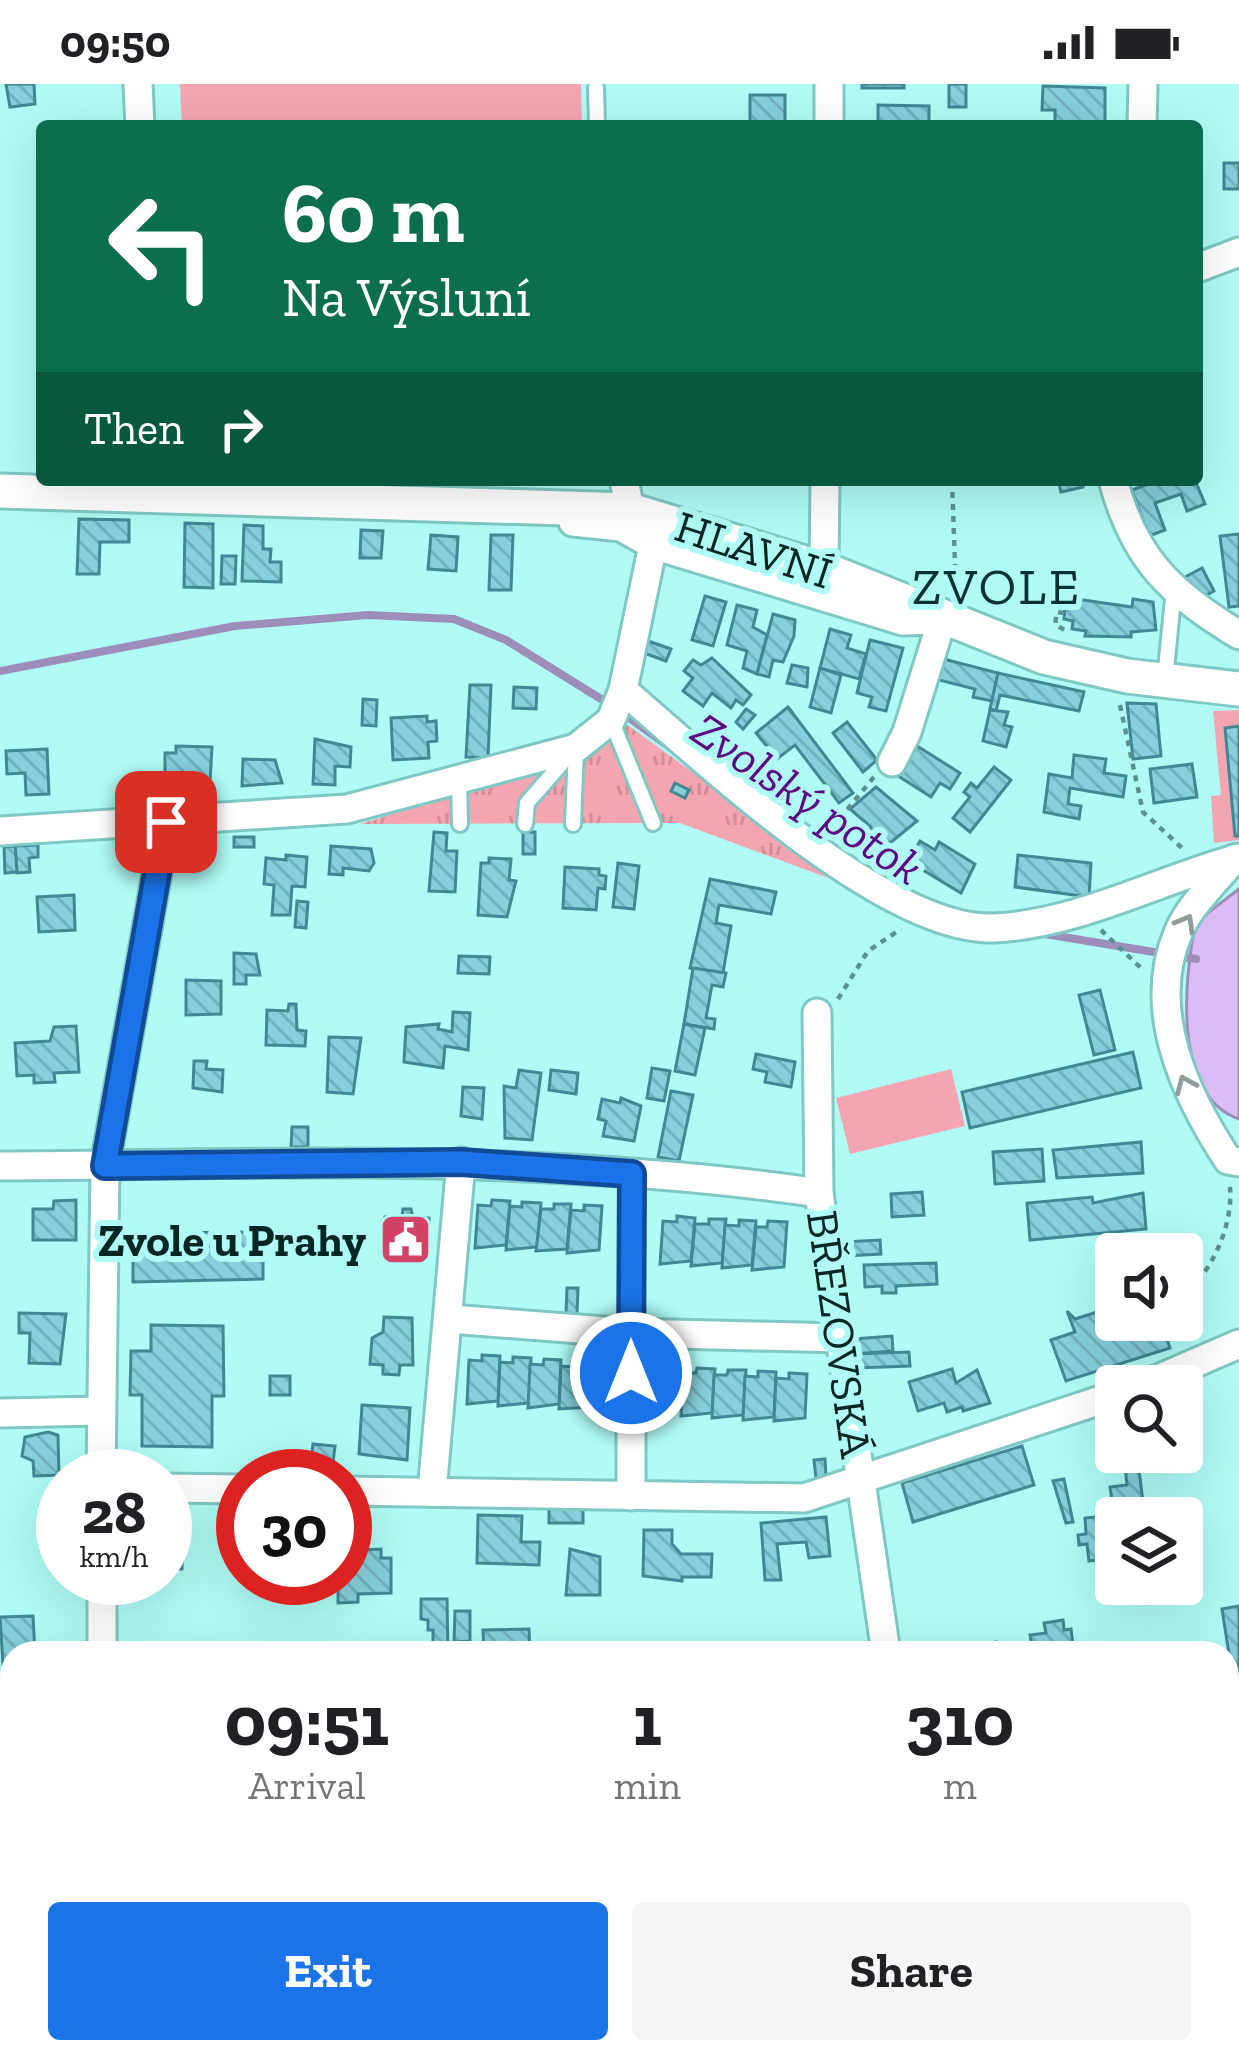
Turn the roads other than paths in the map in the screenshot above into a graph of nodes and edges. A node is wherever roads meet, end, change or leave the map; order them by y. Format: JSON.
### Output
{"nodes":[{"id":1,"x":138,"y":84,"type":"edge"},
{"id":2,"x":829,"y":84,"type":"edge"},
{"id":3,"x":1143,"y":84,"type":"edge"},
{"id":4,"x":596,"y":88,"type":"dead end"},
{"id":5,"x":140,"y":120,"type":"edge"},
{"id":6,"x":597,"y":120,"type":"edge"},
{"id":7,"x":829,"y":120,"type":"edge"},
{"id":8,"x":1142,"y":120,"type":"edge"},
{"id":9,"x":1239,"y":252,"type":"edge"},
{"id":10,"x":1203,"y":266,"type":"edge"},
{"id":11,"x":825,"y":486,"type":"edge"},
{"id":12,"x":1115,"y":486,"type":"edge"},
{"id":13,"x":0,"y":491,"type":"edge"},
{"id":14,"x":627,"y":495,"type":"edge"},
{"id":15,"x":488,"y":503,"type":"junction"},
{"id":16,"x":653,"y":545,"type":"junction"},
{"id":17,"x":824,"y":569,"type":"junction"},
{"id":18,"x":1174,"y":589,"type":"junction"},
{"id":19,"x":946,"y":621,"type":"junction"},
{"id":20,"x":1239,"y":635,"type":"edge"},
{"id":21,"x":1165,"y":682,"type":"junction"},
{"id":22,"x":1239,"y":689,"type":"edge"},
{"id":23,"x":623,"y":690,"type":"junction"},
{"id":24,"x":611,"y":720,"type":"junction"},
{"id":25,"x":576,"y":748,"type":"junction"},
{"id":26,"x":892,"y":762,"type":"road end"},
{"id":27,"x":459,"y":779,"type":"junction"},
{"id":28,"x":166,"y":822,"type":"junction"},
{"id":29,"x":460,"y":824,"type":"dead end"},
{"id":30,"x":525,"y":824,"type":"dead end"},
{"id":31,"x":573,"y":824,"type":"dead end"},
{"id":32,"x":653,"y":824,"type":"dead end"},
{"id":33,"x":0,"y":831,"type":"edge"},
{"id":34,"x":1236,"y":858,"type":"edge"},
{"id":35,"x":817,"y":1013,"type":"road end"},
{"id":36,"x":1233,"y":1161,"type":"edge"},
{"id":37,"x":461,"y":1162,"type":"junction"},
{"id":38,"x":0,"y":1166,"type":"edge"},
{"id":39,"x":105,"y":1166,"type":"junction"},
{"id":40,"x":632,"y":1174,"type":"junction"},
{"id":41,"x":819,"y":1193,"type":"junction"},
{"id":42,"x":450,"y":1318,"type":"junction"},
{"id":43,"x":631,"y":1333,"type":"junction"},
{"id":44,"x":841,"y":1338,"type":"junction"},
{"id":45,"x":1239,"y":1344,"type":"edge"},
{"id":46,"x":1190,"y":1365,"type":"edge"},
{"id":47,"x":1095,"y":1402,"type":"edge"},
{"id":48,"x":101,"y":1411,"type":"junction"},
{"id":49,"x":0,"y":1412,"type":"edge"},
{"id":50,"x":101,"y":1449,"type":"edge"},
{"id":51,"x":861,"y":1482,"type":"junction"},
{"id":52,"x":372,"y":1491,"type":"edge"},
{"id":53,"x":432,"y":1492,"type":"junction"},
{"id":54,"x":631,"y":1496,"type":"junction"},
{"id":55,"x":101,"y":1605,"type":"edge"},
{"id":56,"x":102,"y":1641,"type":"edge"},
{"id":57,"x":884,"y":1641,"type":"edge"}],
"edges":[{"from":1,"to":5,"type":"street"},
{"from":2,"to":7,"type":"street"},
{"from":3,"to":8,"type":"street"},
{"from":4,"to":6,"type":"lane"},
{"from":9,"to":10,"type":"street"},
{"from":11,"to":17,"type":"street"},
{"from":12,"to":18,"type":"street"},
{"from":13,"to":15,"type":"street","name":"HLAVNÍ"},
{"from":14,"to":15,"type":"street","name":"HLAVNÍ"},
{"from":14,"to":17,"type":"street","name":"HLAVNÍ"},
{"from":15,"to":16,"type":"street","name":"HLAVNÍ"},
{"from":16,"to":19,"type":"street","name":"HLAVNÍ"},
{"from":16,"to":23,"type":"street"},
{"from":17,"to":19,"type":"street","name":"HLAVNÍ"},
{"from":18,"to":20,"type":"street"},
{"from":18,"to":21,"type":"lane"},
{"from":19,"to":21,"type":"street","name":"HLAVNÍ"},
{"from":19,"to":26,"type":"street"},
{"from":21,"to":22,"type":"street","name":"HLAVNÍ"},
{"from":23,"to":24,"type":"street"},
{"from":23,"to":34,"type":"street"},
{"from":24,"to":25,"type":"street"},
{"from":24,"to":32,"type":"lane"},
{"from":25,"to":27,"type":"street"},
{"from":25,"to":30,"type":"lane"},
{"from":25,"to":31,"type":"lane"},
{"from":27,"to":28,"type":"street"},
{"from":27,"to":29,"type":"lane"},
{"from":28,"to":33,"type":"street"},
{"from":28,"to":39,"type":"street"},
{"from":36,"to":34,"type":"street","one_way":true},
{"from":35,"to":41,"type":"street","name":"BŘEZOVSKÁ"},
{"from":37,"to":39,"type":"street"},
{"from":37,"to":40,"type":"street"},
{"from":37,"to":42,"type":"street"},
{"from":38,"to":39,"type":"street"},
{"from":39,"to":48,"type":"street"},
{"from":40,"to":41,"type":"street"},
{"from":40,"to":43,"type":"lane"},
{"from":41,"to":44,"type":"street","name":"BŘEZOVSKÁ"},
{"from":42,"to":43,"type":"street"},
{"from":42,"to":53,"type":"street"},
{"from":43,"to":44,"type":"street"},
{"from":43,"to":54,"type":"street"},
{"from":44,"to":51,"type":"street","name":"BŘEZOVSKÁ"},
{"from":45,"to":46,"type":"street"},
{"from":47,"to":51,"type":"street"},
{"from":48,"to":49,"type":"street"},
{"from":48,"to":50,"type":"street"},
{"from":51,"to":54,"type":"street"},
{"from":51,"to":57,"type":"street","name":"BŘEZOVSKÁ"},
{"from":52,"to":53,"type":"street"},
{"from":53,"to":54,"type":"street"},
{"from":55,"to":56,"type":"street"}]}
